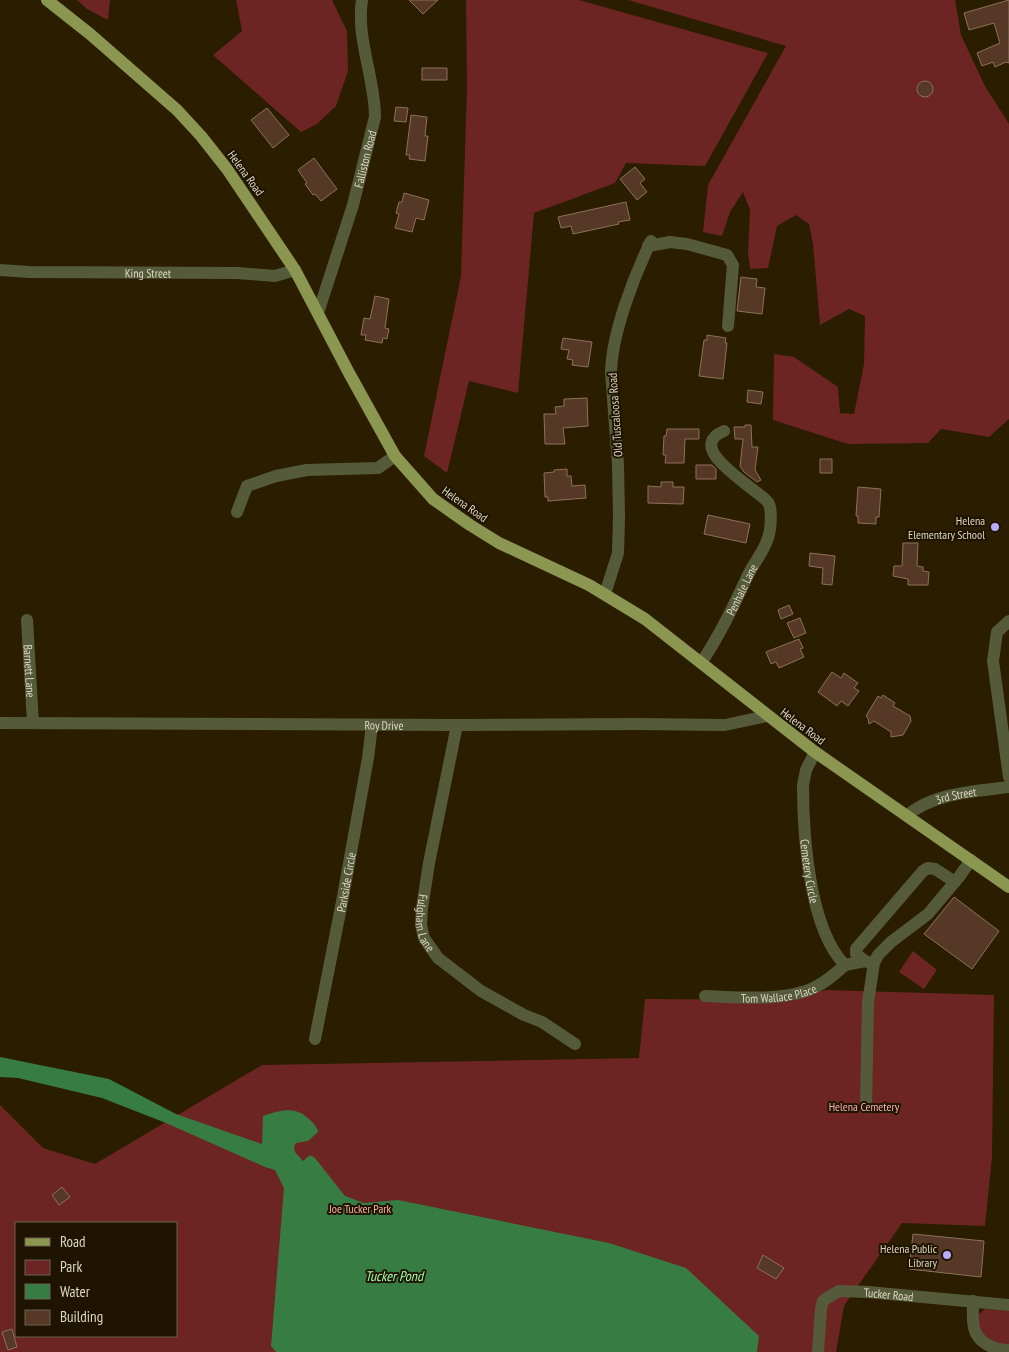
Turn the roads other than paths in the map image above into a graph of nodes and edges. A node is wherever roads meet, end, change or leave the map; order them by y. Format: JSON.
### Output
{"nodes":[{"id":1,"x":47,"y":0,"type":"edge"},
{"id":2,"x":362,"y":0,"type":"edge"},
{"id":3,"x":0,"y":270,"type":"edge"},
{"id":4,"x":295,"y":270,"type":"junction"},
{"id":5,"x":318,"y":313,"type":"junction"},
{"id":6,"x":728,"y":326,"type":"dead end"},
{"id":7,"x":724,"y":431,"type":"dead end"},
{"id":8,"x":396,"y":456,"type":"junction"},
{"id":9,"x":237,"y":512,"type":"dead end"},
{"id":10,"x":605,"y":594,"type":"junction"},
{"id":11,"x":27,"y":620,"type":"dead end"},
{"id":12,"x":1009,"y":621,"type":"edge"},
{"id":13,"x":701,"y":663,"type":"junction"},
{"id":14,"x":768,"y":716,"type":"junction"},
{"id":15,"x":0,"y":723,"type":"edge"},
{"id":16,"x":33,"y":723,"type":"junction"},
{"id":17,"x":372,"y":725,"type":"junction"},
{"id":18,"x":456,"y":725,"type":"junction"},
{"id":19,"x":815,"y":752,"type":"junction"},
{"id":20,"x":1009,"y":777,"type":"edge"},
{"id":21,"x":1009,"y":787,"type":"edge"},
{"id":22,"x":907,"y":816,"type":"junction"},
{"id":23,"x":971,"y":860,"type":"junction"},
{"id":24,"x":955,"y":882,"type":"junction"},
{"id":25,"x":1009,"y":887,"type":"edge"},
{"id":26,"x":870,"y":962,"type":"junction"},
{"id":27,"x":845,"y":965,"type":"junction"},
{"id":28,"x":705,"y":996,"type":"dead end"},
{"id":29,"x":315,"y":1039,"type":"dead end"},
{"id":30,"x":575,"y":1044,"type":"dead end"},
{"id":31,"x":866,"y":1107,"type":"dead end"},
{"id":32,"x":1009,"y":1300,"type":"edge"},
{"id":33,"x":973,"y":1301,"type":"junction"},
{"id":34,"x":1009,"y":1305,"type":"edge"},
{"id":35,"x":1009,"y":1350,"type":"edge"},
{"id":36,"x":818,"y":1352,"type":"edge"}],
"edges":[{"from":1,"to":4,"type":"main road","name":"Helena Road"},
{"from":2,"to":5,"type":"street","name":"Falliston Road"},
{"from":3,"to":4,"type":"street","name":"King Street"},
{"from":4,"to":5,"type":"main road","name":"Helena Road"},
{"from":5,"to":8,"type":"main road","name":"Helena Road"},
{"from":6,"to":10,"type":"street","name":"Old Tuscaloosa Road"},
{"from":7,"to":13,"type":"street","name":"Penhale Lane"},
{"from":8,"to":9,"type":"street"},
{"from":8,"to":10,"type":"main road","name":"Helena Road"},
{"from":10,"to":13,"type":"main road","name":"Helena Road"},
{"from":11,"to":16,"type":"street","name":"Barnett Lane"},
{"from":12,"to":20,"type":"street"},
{"from":13,"to":14,"type":"main road","name":"Helena Road"},
{"from":14,"to":18,"type":"street","name":"Roy Drive"},
{"from":14,"to":19,"type":"main road","name":"Helena Road"},
{"from":15,"to":16,"type":"street","name":"Roy Drive"},
{"from":16,"to":17,"type":"street","name":"Roy Drive"},
{"from":17,"to":18,"type":"street","name":"Roy Drive"},
{"from":17,"to":29,"type":"street","name":"Parkside Circle"},
{"from":18,"to":30,"type":"street","name":"Fulgham Lane"},
{"from":19,"to":22,"type":"main road","name":"Helena Road"},
{"from":19,"to":27,"type":"street","name":"Cemetery Circle"},
{"from":21,"to":22,"type":"street","name":"3rd Street"},
{"from":22,"to":23,"type":"main road","name":"Helena Road"},
{"from":23,"to":24,"type":"street"},
{"from":23,"to":25,"type":"main road","name":"Helena Road"},
{"from":24,"to":26,"type":"street"},
{"from":24,"to":26,"type":"street"},
{"from":26,"to":27,"type":"street"},
{"from":26,"to":31,"type":"street"},
{"from":27,"to":28,"type":"street","name":"Tom Wallace Place"},
{"from":32,"to":34,"type":"street"},
{"from":33,"to":34,"type":"street","name":"Tucker Road"},
{"from":33,"to":35,"type":"street"},
{"from":33,"to":36,"type":"street","name":"Tucker Road"}]}
